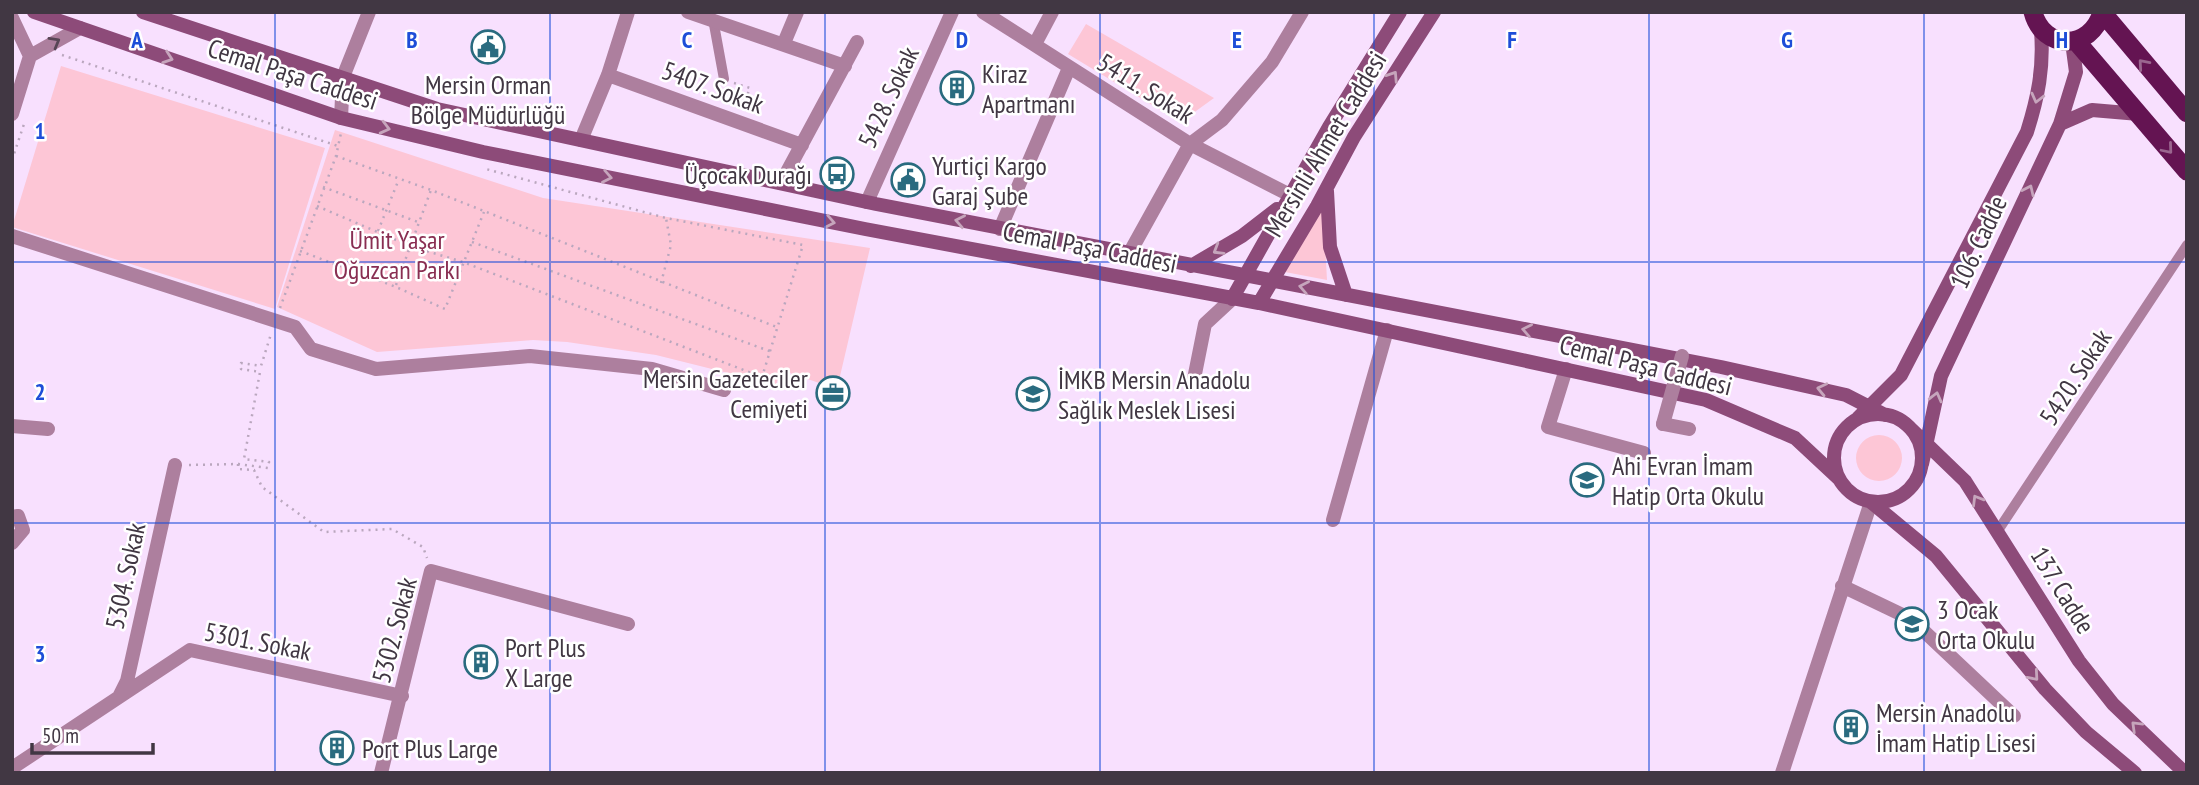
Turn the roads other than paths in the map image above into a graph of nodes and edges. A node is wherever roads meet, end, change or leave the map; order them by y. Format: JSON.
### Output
{"nodes":[{"id":1,"x":34,"y":12,"type":"edge"},
{"id":2,"x":143,"y":12,"type":"edge"},
{"id":3,"x":369,"y":12,"type":"edge"},
{"id":4,"x":628,"y":12,"type":"edge"},
{"id":5,"x":688,"y":12,"type":"edge"},
{"id":6,"x":797,"y":12,"type":"edge"},
{"id":7,"x":953,"y":12,"type":"edge"},
{"id":8,"x":983,"y":12,"type":"edge"},
{"id":9,"x":1052,"y":12,"type":"edge"},
{"id":10,"x":1302,"y":12,"type":"edge"},
{"id":11,"x":1400,"y":12,"type":"edge"},
{"id":12,"x":1434,"y":12,"type":"edge"},
{"id":13,"x":2033,"y":12,"type":"edge"},
{"id":14,"x":2102,"y":12,"type":"edge"},
{"id":15,"x":713,"y":16,"type":"edge"},
{"id":16,"x":65,"y":17,"type":"edge"},
{"id":17,"x":12,"y":18,"type":"edge"},
{"id":18,"x":80,"y":28,"type":"junction"},
{"id":19,"x":2041,"y":31,"type":"junction"},
{"id":20,"x":857,"y":42,"type":"dead end"},
{"id":21,"x":2074,"y":42,"type":"junction"},
{"id":22,"x":784,"y":43,"type":"junction"},
{"id":23,"x":1035,"y":44,"type":"junction"},
{"id":24,"x":30,"y":56,"type":"junction"},
{"id":25,"x":845,"y":66,"type":"junction"},
{"id":26,"x":1069,"y":68,"type":"junction"},
{"id":27,"x":608,"y":75,"type":"junction"},
{"id":28,"x":343,"y":77,"type":"junction"},
{"id":29,"x":724,"y":79,"type":"road end"},
{"id":30,"x":2187,"y":113,"type":"edge"},
{"id":31,"x":12,"y":114,"type":"edge"},
{"id":32,"x":2139,"y":114,"type":"junction"},
{"id":33,"x":341,"y":124,"type":"junction"},
{"id":34,"x":2060,"y":124,"type":"junction"},
{"id":35,"x":581,"y":140,"type":"junction"},
{"id":36,"x":1190,"y":144,"type":"junction"},
{"id":37,"x":802,"y":145,"type":"junction"},
{"id":38,"x":2187,"y":171,"type":"edge"},
{"id":39,"x":781,"y":183,"type":"junction"},
{"id":40,"x":1327,"y":188,"type":"junction"},
{"id":41,"x":1287,"y":199,"type":"junction"},
{"id":42,"x":867,"y":202,"type":"junction"},
{"id":43,"x":1000,"y":229,"type":"junction"},
{"id":44,"x":12,"y":236,"type":"edge"},
{"id":45,"x":2187,"y":244,"type":"edge"},
{"id":46,"x":1129,"y":254,"type":"junction"},
{"id":47,"x":1191,"y":266,"type":"junction"},
{"id":48,"x":1242,"y":276,"type":"junction"},
{"id":49,"x":1270,"y":280,"type":"junction"},
{"id":50,"x":1346,"y":295,"type":"junction"},
{"id":51,"x":1232,"y":299,"type":"junction"},
{"id":52,"x":1259,"y":303,"type":"junction"},
{"id":53,"x":1387,"y":330,"type":"junction"},
{"id":54,"x":1709,"y":365,"type":"junction"},
{"id":55,"x":1566,"y":369,"type":"junction"},
{"id":56,"x":1194,"y":379,"type":"dead end"},
{"id":57,"x":724,"y":390,"type":"dead end"},
{"id":58,"x":1870,"y":407,"type":"junction"},
{"id":59,"x":1885,"y":415,"type":"junction"},
{"id":60,"x":1858,"y":418,"type":"junction"},
{"id":61,"x":12,"y":426,"type":"edge"},
{"id":62,"x":1909,"y":426,"type":"junction"},
{"id":63,"x":48,"y":429,"type":"dead end"},
{"id":64,"x":1689,"y":429,"type":"dead end"},
{"id":65,"x":1926,"y":443,"type":"junction"},
{"id":66,"x":1644,"y":453,"type":"dead end"},
{"id":67,"x":1922,"y":464,"type":"junction"},
{"id":68,"x":175,"y":465,"type":"road end"},
{"id":69,"x":1839,"y":479,"type":"junction"},
{"id":70,"x":1871,"y":502,"type":"junction"},
{"id":71,"x":12,"y":517,"type":"edge"},
{"id":72,"x":1332,"y":520,"type":"dead end"},
{"id":73,"x":1997,"y":531,"type":"junction"},
{"id":74,"x":12,"y":543,"type":"edge"},
{"id":75,"x":1842,"y":586,"type":"junction"},
{"id":76,"x":628,"y":624,"type":"dead end"},
{"id":77,"x":119,"y":696,"type":"junction"},
{"id":78,"x":402,"y":696,"type":"junction"},
{"id":79,"x":2014,"y":716,"type":"dead end"},
{"id":80,"x":2183,"y":764,"type":"edge"},
{"id":81,"x":12,"y":768,"type":"edge"},
{"id":82,"x":381,"y":773,"type":"edge"},
{"id":83,"x":1782,"y":773,"type":"edge"},
{"id":84,"x":2135,"y":773,"type":"edge"}],
"edges":[{"from":1,"to":16,"type":"main road","name":"Cemal Paşa Caddesi"},
{"from":2,"to":28,"type":"main road","name":"Cemal Paşa Caddesi"},
{"from":3,"to":28,"type":"street"},
{"from":4,"to":27,"type":"street"},
{"from":5,"to":15,"type":"street"},
{"from":6,"to":22,"type":"street"},
{"from":7,"to":42,"type":"street","name":"5428. Sokak"},
{"from":8,"to":23,"type":"street","name":"5411. Sokak"},
{"from":9,"to":23,"type":"street"},
{"from":10,"to":36,"type":"street"},
{"from":11,"to":41,"type":"main road","name":"Mersinli Ahmet Caddesi"},
{"from":40,"to":12,"type":"main road","name":"Mersinli Ahmet Caddesi","one_way":true},
{"from":13,"to":19,"type":"highway"},
{"from":14,"to":21,"type":"highway"},
{"from":30,"to":14,"type":"highway","one_way":true},
{"from":15,"to":22,"type":"street"},
{"from":15,"to":29,"type":"lane"},
{"from":16,"to":18,"type":"main road","name":"Cemal Paşa Caddesi"},
{"from":17,"to":24,"type":"street"},
{"from":24,"to":18,"type":"street","one_way":true},
{"from":18,"to":33,"type":"main road","name":"Cemal Paşa Caddesi","one_way":true},
{"from":19,"to":21,"type":"highway"},
{"from":19,"to":58,"type":"main road","name":"106. Cadde","one_way":true},
{"from":20,"to":25,"type":"street"},
{"from":21,"to":32,"type":"highway"},
{"from":21,"to":34,"type":"main road","name":"106. Cadde"},
{"from":22,"to":25,"type":"street"},
{"from":23,"to":26,"type":"street","name":"5411. Sokak"},
{"from":24,"to":31,"type":"street"},
{"from":25,"to":37,"type":"street"},
{"from":26,"to":36,"type":"street","name":"5411. Sokak"},
{"from":26,"to":43,"type":"street"},
{"from":27,"to":35,"type":"street"},
{"from":27,"to":37,"type":"street","name":"5407. Sokak"},
{"from":28,"to":33,"type":"street"},
{"from":28,"to":35,"type":"main road","name":"Cemal Paşa Caddesi"},
{"from":32,"to":34,"type":"main road"},
{"from":32,"to":38,"type":"highway","one_way":true},
{"from":33,"to":51,"type":"main road","name":"Cemal Paşa Caddesi","one_way":true},
{"from":65,"to":34,"type":"main road","name":"106. Cadde","one_way":true},
{"from":35,"to":39,"type":"main road","name":"Cemal Paşa Caddesi"},
{"from":36,"to":41,"type":"street","name":"5411. Sokak"},
{"from":36,"to":46,"type":"street"},
{"from":37,"to":39,"type":"street"},
{"from":39,"to":42,"type":"main road","name":"Cemal Paşa Caddesi"},
{"from":40,"to":49,"type":"main road","name":"Mersinli Ahmet Caddesi"},
{"from":40,"to":50,"type":"main road"},
{"from":41,"to":47,"type":"main road","one_way":true},
{"from":41,"to":48,"type":"main road","name":"Mersinli Ahmet Caddesi"},
{"from":43,"to":42,"type":"main road","name":"Cemal Paşa Caddesi","one_way":true},
{"from":43,"to":46,"type":"main road","name":"Cemal Paşa Caddesi"},
{"from":44,"to":57,"type":"street"},
{"from":45,"to":73,"type":"lane","name":"5420. Sokak"},
{"from":46,"to":47,"type":"main road","name":"Cemal Paşa Caddesi"},
{"from":47,"to":48,"type":"main road","name":"Cemal Paşa Caddesi"},
{"from":48,"to":49,"type":"main road","name":"Cemal Paşa Caddesi"},
{"from":48,"to":51,"type":"main road","name":"Mersinli Ahmet Caddesi"},
{"from":50,"to":49,"type":"main road","name":"Cemal Paşa Caddesi","one_way":true},
{"from":49,"to":52,"type":"main road","name":"Mersinli Ahmet Caddesi"},
{"from":54,"to":50,"type":"main road","name":"Cemal Paşa Caddesi","one_way":true},
{"from":51,"to":52,"type":"main road","name":"Cemal Paşa Caddesi"},
{"from":51,"to":56,"type":"street"},
{"from":52,"to":53,"type":"main road","name":"Cemal Paşa Caddesi"},
{"from":53,"to":55,"type":"main road","name":"Cemal Paşa Caddesi"},
{"from":53,"to":72,"type":"street"},
{"from":58,"to":54,"type":"main road","name":"Cemal Paşa Caddesi","one_way":true},
{"from":54,"to":64,"type":"street","bridge":true},
{"from":55,"to":66,"type":"street"},
{"from":55,"to":69,"type":"main road","name":"Cemal Paşa Caddesi"},
{"from":58,"to":59,"type":"main road","name":"Cemal Paşa Caddesi"},
{"from":58,"to":60,"type":"main road","name":"106. Cadde"},
{"from":59,"to":60,"type":"main road"},
{"from":59,"to":62,"type":"main road"},
{"from":60,"to":69,"type":"main road"},
{"from":61,"to":63,"type":"street"},
{"from":62,"to":65,"type":"main road","name":"137. Cadde"},
{"from":62,"to":67,"type":"main road"},
{"from":65,"to":67,"type":"main road","name":"106. Cadde"},
{"from":73,"to":65,"type":"main road","name":"137. Cadde","one_way":true},
{"from":67,"to":70,"type":"main road"},
{"from":68,"to":77,"type":"street","name":"5304. Sokak"},
{"from":69,"to":70,"type":"main road"},
{"from":70,"to":75,"type":"street"},
{"from":70,"to":84,"type":"main road","one_way":true},
{"from":71,"to":74,"type":"street"},
{"from":80,"to":73,"type":"main road","name":"137. Cadde","one_way":true},
{"from":75,"to":79,"type":"street"},
{"from":75,"to":83,"type":"street"},
{"from":76,"to":78,"type":"street","name":"5302. Sokak"},
{"from":77,"to":78,"type":"street","name":"5301. Sokak"},
{"from":77,"to":81,"type":"street","name":"5301. Sokak"},
{"from":78,"to":82,"type":"street","name":"5302. Sokak"}]}
